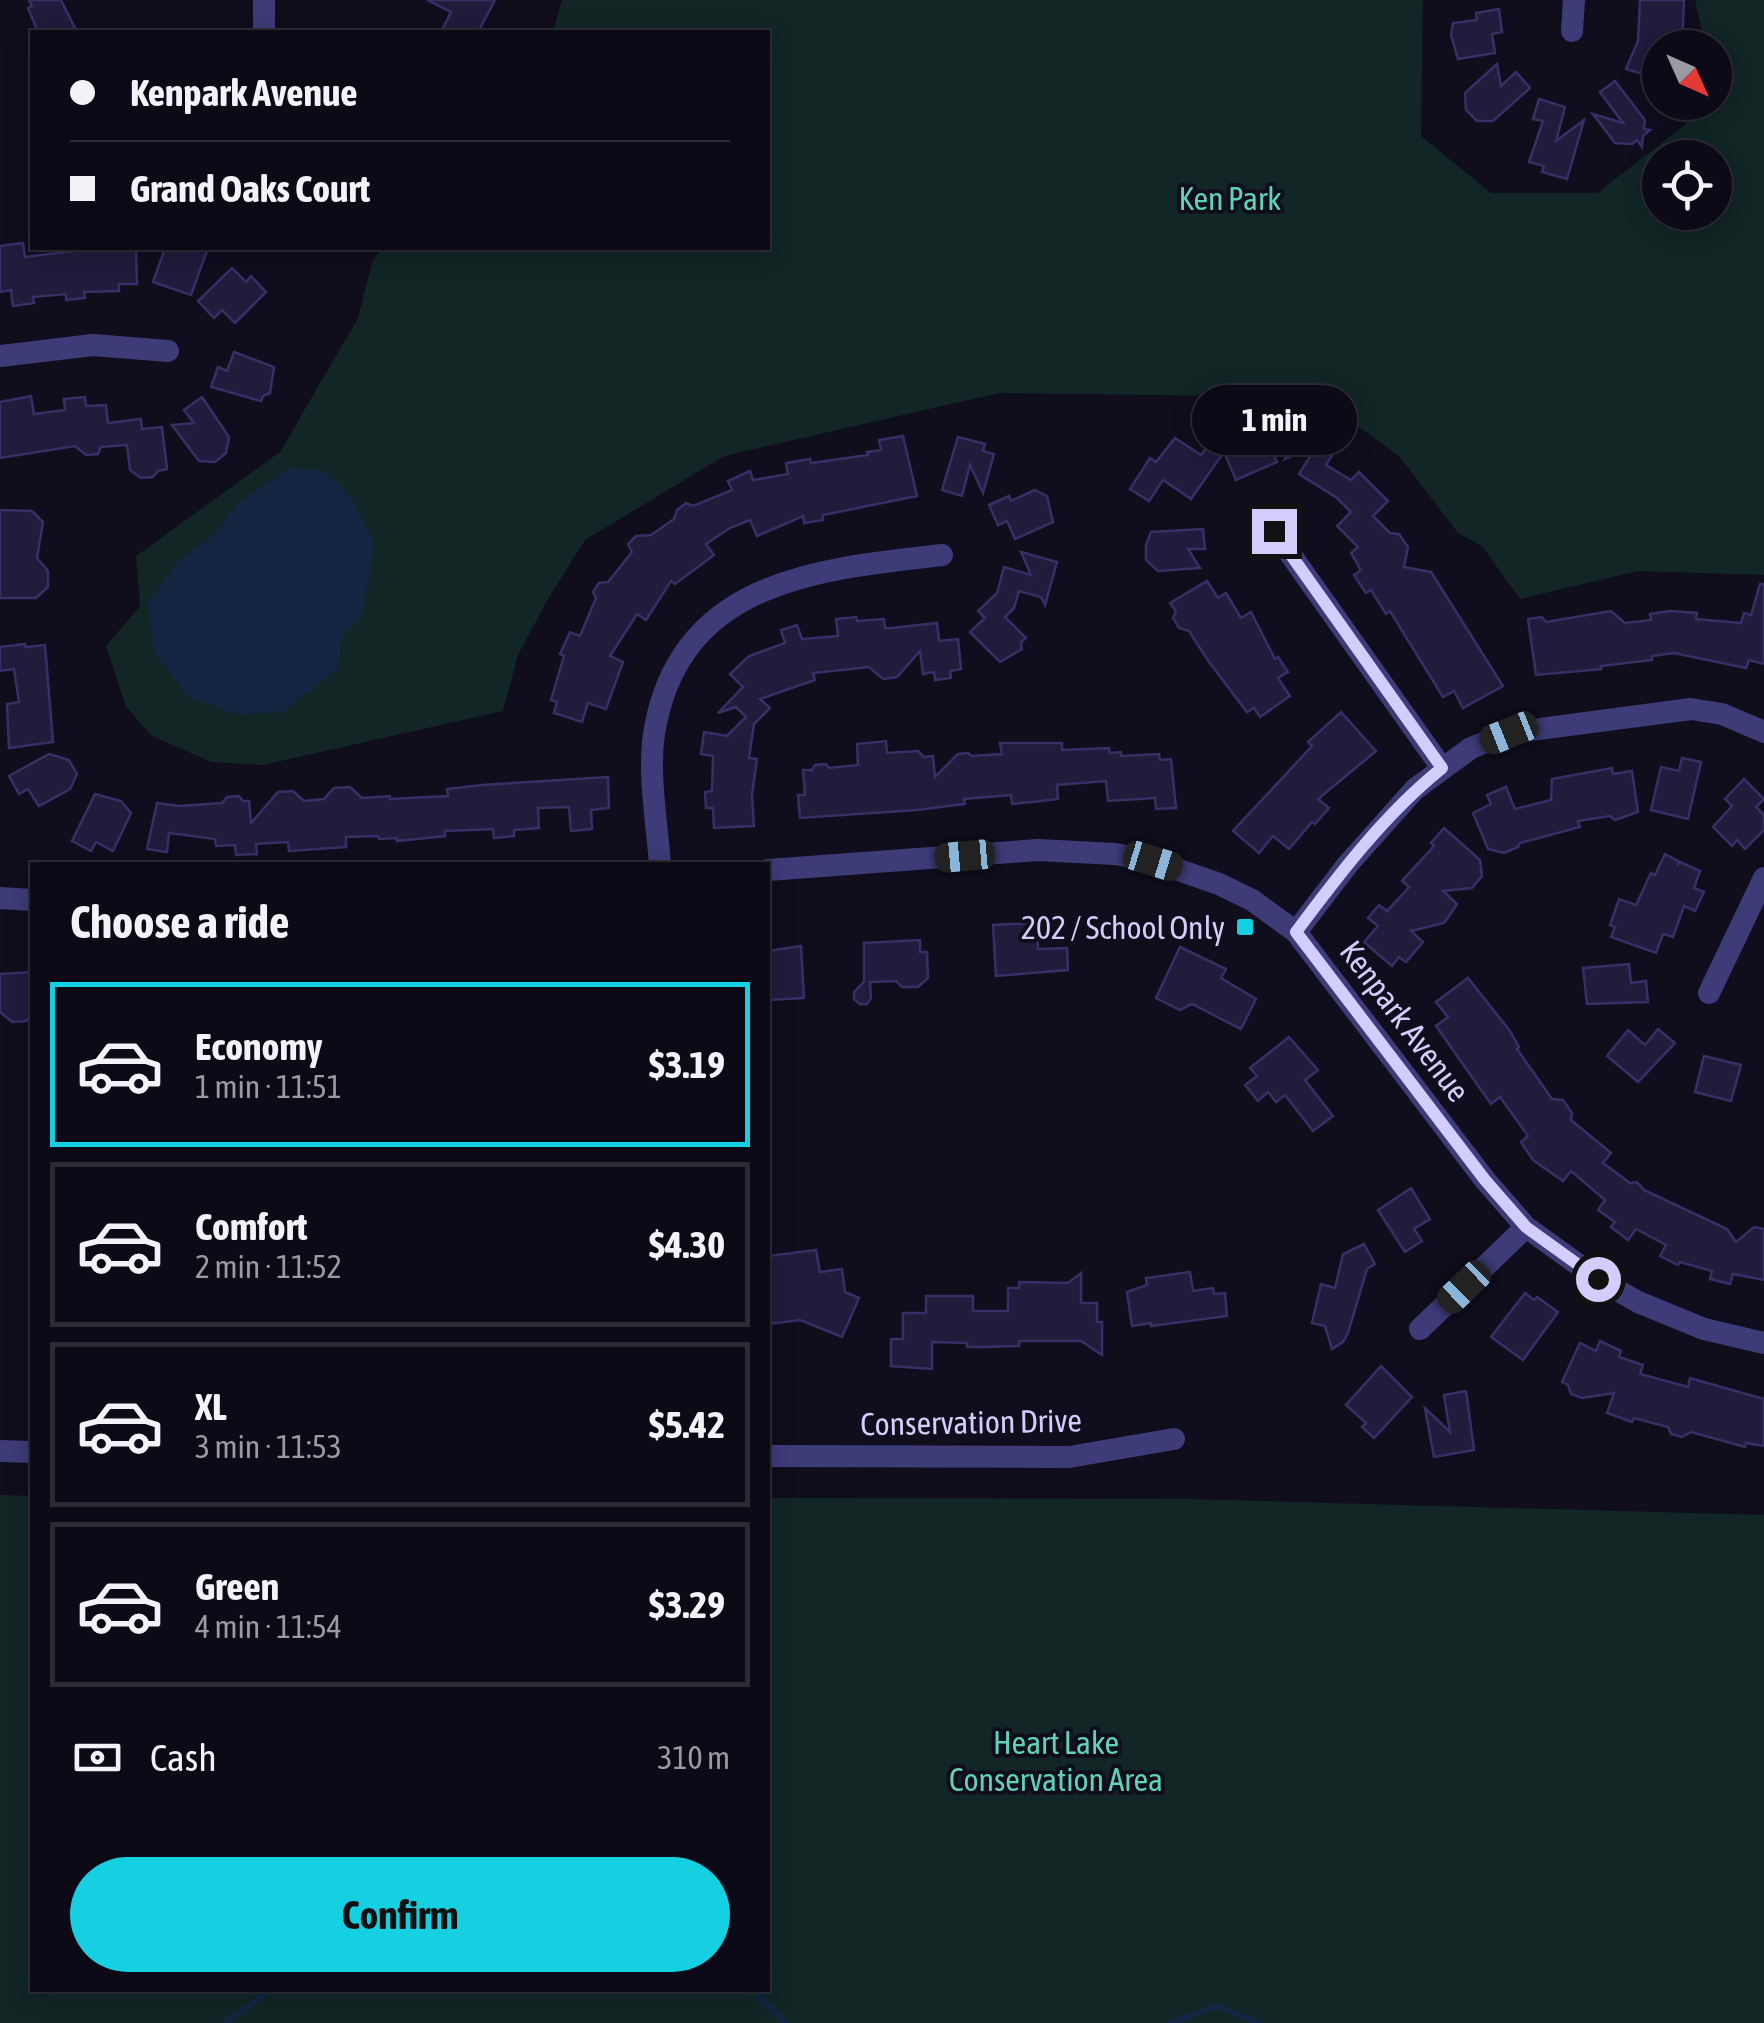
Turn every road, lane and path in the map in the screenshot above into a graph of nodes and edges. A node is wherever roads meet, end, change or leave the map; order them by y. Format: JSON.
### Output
{"nodes":[{"id":1,"x":264,"y":0,"type":"edge"},
{"id":2,"x":1574,"y":0,"type":"edge"},
{"id":3,"x":264,"y":30,"type":"edge"},
{"id":4,"x":1572,"y":31,"type":"dead end"},
{"id":5,"x":168,"y":351,"type":"dead end"},
{"id":6,"x":0,"y":356,"type":"edge"},
{"id":7,"x":1274,"y":531,"type":"dead end"},
{"id":8,"x":942,"y":554,"type":"dead end"},
{"id":9,"x":1764,"y":732,"type":"edge"},
{"id":10,"x":1442,"y":768,"type":"junction"},
{"id":11,"x":660,"y":862,"type":"edge"},
{"id":12,"x":770,"y":870,"type":"edge"},
{"id":13,"x":1764,"y":878,"type":"edge"},
{"id":14,"x":0,"y":898,"type":"edge"},
{"id":15,"x":30,"y":900,"type":"edge"},
{"id":16,"x":1296,"y":932,"type":"junction"},
{"id":17,"x":1709,"y":993,"type":"dead end"},
{"id":18,"x":1526,"y":1227,"type":"junction"},
{"id":19,"x":1420,"y":1330,"type":"dead end"},
{"id":20,"x":1764,"y":1343,"type":"edge"},
{"id":21,"x":1174,"y":1439,"type":"dead end"},
{"id":22,"x":0,"y":1451,"type":"edge"},
{"id":23,"x":30,"y":1452,"type":"edge"},
{"id":24,"x":770,"y":1456,"type":"edge"}],
"edges":[{"from":1,"to":3,"type":"street"},
{"from":2,"to":4,"type":"street"},
{"from":5,"to":6,"type":"street"},
{"from":7,"to":10,"type":"street"},
{"from":8,"to":11,"type":"street"},
{"from":9,"to":10,"type":"street"},
{"from":10,"to":16,"type":"street"},
{"from":12,"to":16,"type":"street","name":"Kenpark Avenue"},
{"from":13,"to":17,"type":"street"},
{"from":14,"to":15,"type":"street"},
{"from":16,"to":18,"type":"street","name":"Kenpark Avenue"},
{"from":18,"to":19,"type":"street"},
{"from":18,"to":20,"type":"street","name":"Kenpark Avenue"},
{"from":21,"to":24,"type":"street","name":"Conservation Drive"},
{"from":22,"to":23,"type":"street"}]}
